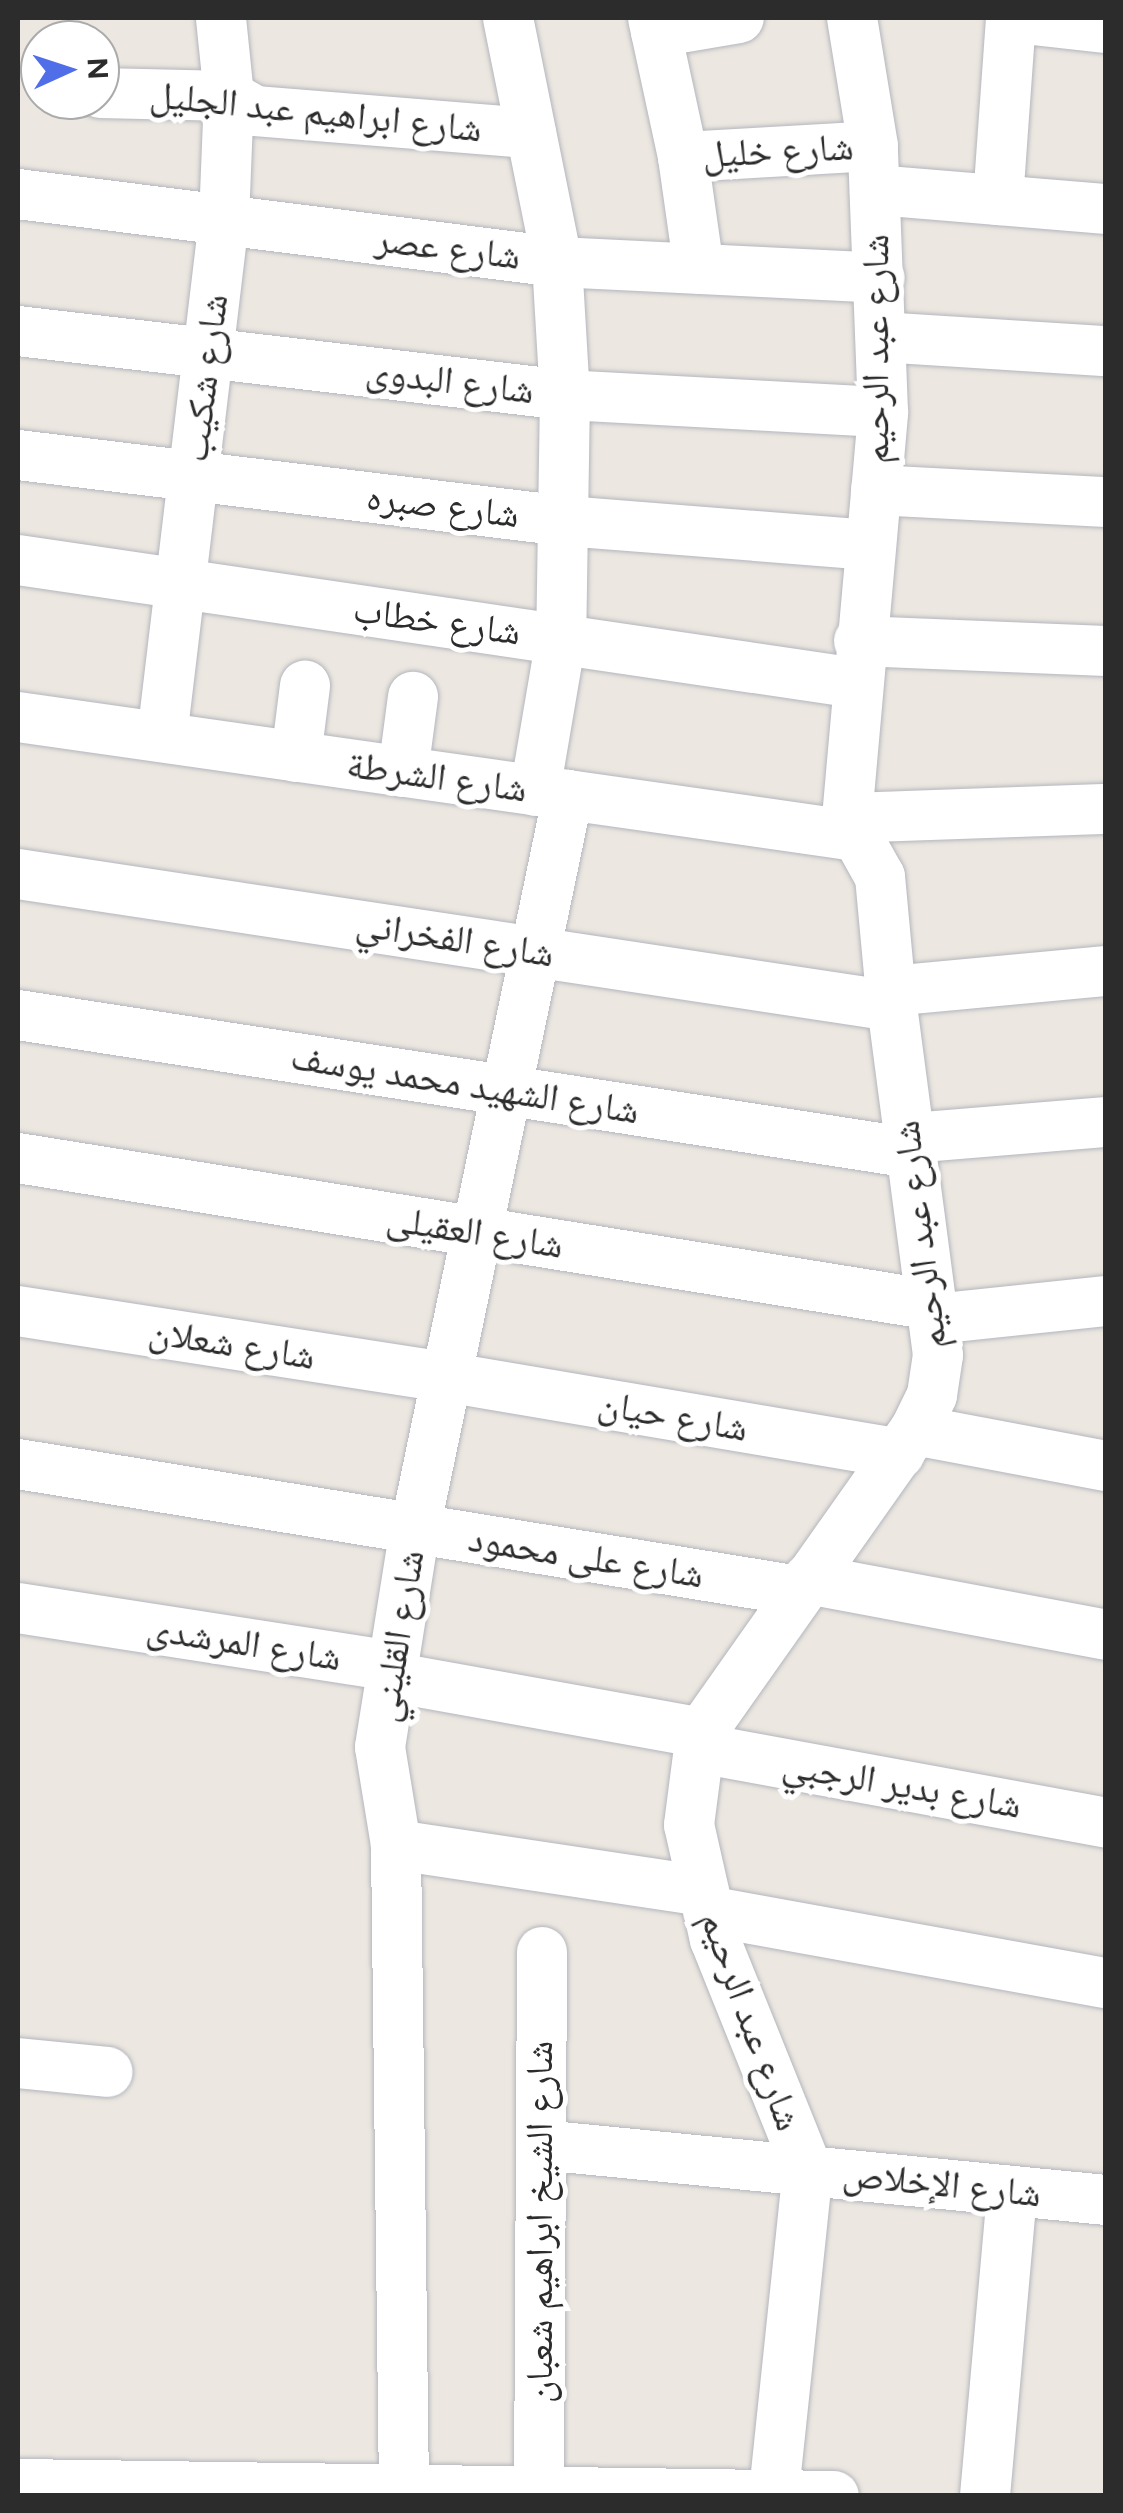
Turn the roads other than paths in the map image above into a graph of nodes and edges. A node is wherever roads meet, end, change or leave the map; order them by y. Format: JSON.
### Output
{"nodes":[{"id":1,"x":221,"y":18,"type":"edge"},
{"id":2,"x":508,"y":18,"type":"edge"},
{"id":3,"x":739,"y":18,"type":"edge"},
{"id":4,"x":852,"y":18,"type":"edge"},
{"id":5,"x":1013,"y":18,"type":"edge"},
{"id":6,"x":654,"y":25,"type":"edge"},
{"id":7,"x":1106,"y":28,"type":"edge"},
{"id":8,"x":120,"y":93,"type":"edge"},
{"id":9,"x":229,"y":96,"type":"junction"},
{"id":10,"x":531,"y":134,"type":"junction"},
{"id":11,"x":684,"y":156,"type":"junction"},
{"id":12,"x":874,"y":168,"type":"junction"},
{"id":13,"x":18,"y":194,"type":"edge"},
{"id":14,"x":998,"y":200,"type":"junction"},
{"id":15,"x":1106,"y":209,"type":"edge"},
{"id":16,"x":224,"y":220,"type":"junction"},
{"id":17,"x":557,"y":262,"type":"junction"},
{"id":18,"x":699,"y":269,"type":"junction"},
{"id":19,"x":880,"y":278,"type":"junction"},
{"id":20,"x":18,"y":332,"type":"edge"},
{"id":21,"x":882,"y":337,"type":"junction"},
{"id":22,"x":1106,"y":351,"type":"edge"},
{"id":23,"x":209,"y":354,"type":"junction"},
{"id":24,"x":565,"y":395,"type":"junction"},
{"id":25,"x":884,"y":412,"type":"junction"},
{"id":26,"x":18,"y":455,"type":"edge"},
{"id":27,"x":194,"y":476,"type":"junction"},
{"id":28,"x":876,"y":490,"type":"junction"},
{"id":29,"x":1106,"y":502,"type":"edge"},
{"id":30,"x":565,"y":521,"type":"junction"},
{"id":31,"x":870,"y":544,"type":"junction"},
{"id":32,"x":18,"y":560,"type":"edge"},
{"id":33,"x":181,"y":584,"type":"junction"},
{"id":34,"x":561,"y":640,"type":"junction"},
{"id":35,"x":1106,"y":651,"type":"edge"},
{"id":36,"x":858,"y":662,"type":"junction"},
{"id":37,"x":306,"y":686,"type":"dead end"},
{"id":38,"x":413,"y":697,"type":"dead end"},
{"id":39,"x":18,"y":717,"type":"edge"},
{"id":40,"x":162,"y":737,"type":"junction"},
{"id":41,"x":296,"y":757,"type":"junction"},
{"id":42,"x":402,"y":772,"type":"junction"},
{"id":43,"x":551,"y":793,"type":"junction"},
{"id":44,"x":1106,"y":809,"type":"edge"},
{"id":45,"x":851,"y":827,"type":"junction"},
{"id":46,"x":18,"y":874,"type":"edge"},
{"id":47,"x":534,"y":952,"type":"junction"},
{"id":48,"x":1106,"y":972,"type":"edge"},
{"id":49,"x":891,"y":998,"type":"junction"},
{"id":50,"x":18,"y":1015,"type":"edge"},
{"id":51,"x":506,"y":1090,"type":"junction"},
{"id":52,"x":1106,"y":1122,"type":"edge"},
{"id":53,"x":911,"y":1146,"type":"junction"},
{"id":54,"x":18,"y":1158,"type":"edge"},
{"id":55,"x":477,"y":1232,"type":"junction"},
{"id":56,"x":1106,"y":1301,"type":"edge"},
{"id":57,"x":18,"y":1311,"type":"edge"},
{"id":58,"x":934,"y":1312,"type":"junction"},
{"id":59,"x":446,"y":1377,"type":"junction"},
{"id":60,"x":908,"y":1442,"type":"junction"},
{"id":61,"x":18,"y":1464,"type":"edge"},
{"id":62,"x":1106,"y":1466,"type":"edge"},
{"id":63,"x":415,"y":1529,"type":"junction"},
{"id":64,"x":804,"y":1585,"type":"junction"},
{"id":65,"x":18,"y":1608,"type":"edge"},
{"id":66,"x":1106,"y":1635,"type":"edge"},
{"id":67,"x":391,"y":1677,"type":"junction"},
{"id":68,"x":700,"y":1740,"type":"junction"},
{"id":69,"x":1106,"y":1823,"type":"edge"},
{"id":70,"x":396,"y":1845,"type":"junction"},
{"id":71,"x":706,"y":1901,"type":"junction"},
{"id":72,"x":542,"y":1952,"type":"dead end"},
{"id":73,"x":1106,"y":1983,"type":"edge"},
{"id":74,"x":18,"y":2063,"type":"edge"},
{"id":75,"x":108,"y":2072,"type":"dead end"},
{"id":76,"x":540,"y":2145,"type":"junction"},
{"id":77,"x":808,"y":2171,"type":"junction"},
{"id":78,"x":1012,"y":2191,"type":"junction"},
{"id":79,"x":1106,"y":2200,"type":"edge"},
{"id":80,"x":18,"y":2484,"type":"edge"},
{"id":81,"x":404,"y":2491,"type":"junction"},
{"id":82,"x":774,"y":2492,"type":"junction"},
{"id":83,"x":539,"y":2493,"type":"junction"},
{"id":84,"x":834,"y":2496,"type":"edge"},
{"id":85,"x":984,"y":2496,"type":"edge"}],
"edges":[{"from":1,"to":9,"type":"street","name":"شارع شكيب"},
{"from":2,"to":10,"type":"street","name":"شارع القليني"},
{"from":3,"to":6,"type":"street"},
{"from":4,"to":12,"type":"street","name":"شارع عبد الرحيم"},
{"from":5,"to":7,"type":"street"},
{"from":5,"to":14,"type":"street"},
{"from":6,"to":11,"type":"street"},
{"from":8,"to":9,"type":"street","name":"شارع ابراهيم عبد الجليل"},
{"from":9,"to":10,"type":"street","name":"شارع ابراهيم عبد الجليل"},
{"from":9,"to":16,"type":"street","name":"شارع شكيب"},
{"from":10,"to":17,"type":"street","name":"شارع القليني"},
{"from":11,"to":12,"type":"street","name":"شارع خليل"},
{"from":11,"to":18,"type":"street"},
{"from":12,"to":14,"type":"street","name":"شارع خليل"},
{"from":12,"to":19,"type":"street","name":"شارع عبد الرحيم"},
{"from":13,"to":16,"type":"street","name":"شارع عصر"},
{"from":14,"to":15,"type":"street","name":"شارع خليل"},
{"from":16,"to":17,"type":"street","name":"شارع عصر"},
{"from":16,"to":23,"type":"street","name":"شارع شكيب"},
{"from":17,"to":18,"type":"street","name":"شارع عصر"},
{"from":17,"to":24,"type":"street","name":"شارع القليني"},
{"from":18,"to":19,"type":"street","name":"شارع عصر"},
{"from":19,"to":21,"type":"street","name":"شارع عبد الرحيم"},
{"from":20,"to":23,"type":"street","name":"شارع البدوى"},
{"from":21,"to":22,"type":"street"},
{"from":21,"to":25,"type":"street","name":"شارع عبد الرحيم"},
{"from":23,"to":24,"type":"street","name":"شارع البدوى"},
{"from":23,"to":27,"type":"street","name":"شارع شكيب"},
{"from":24,"to":25,"type":"street","name":"شارع البدوى"},
{"from":24,"to":30,"type":"street","name":"شارع القليني"},
{"from":25,"to":28,"type":"street","name":"شارع عبد الرحيم"},
{"from":26,"to":27,"type":"street","name":"شارع صبره"},
{"from":27,"to":30,"type":"street","name":"شارع صبره"},
{"from":27,"to":33,"type":"street","name":"شارع شكيب"},
{"from":28,"to":29,"type":"street"},
{"from":28,"to":31,"type":"street","name":"شارع عبد الرحيم"},
{"from":30,"to":31,"type":"street","name":"شارع صبره"},
{"from":30,"to":34,"type":"street","name":"شارع القليني"},
{"from":31,"to":36,"type":"street","name":"شارع عبد الرحيم"},
{"from":32,"to":33,"type":"street","name":"شارع خطاب"},
{"from":33,"to":34,"type":"street","name":"شارع خطاب"},
{"from":33,"to":40,"type":"street","name":"شارع شكيب"},
{"from":34,"to":36,"type":"street","name":"شارع خطاب"},
{"from":34,"to":43,"type":"street","name":"شارع القليني"},
{"from":35,"to":36,"type":"street","name":"شارع خطاب"},
{"from":36,"to":45,"type":"street","name":"شارع عبد الرحيم"},
{"from":37,"to":41,"type":"street"},
{"from":38,"to":42,"type":"street"},
{"from":39,"to":40,"type":"street","name":"شارع الشرطة"},
{"from":40,"to":41,"type":"street","name":"شارع الشرطة"},
{"from":41,"to":42,"type":"street","name":"شارع الشرطة"},
{"from":42,"to":43,"type":"street","name":"شارع الشرطة"},
{"from":43,"to":45,"type":"street","name":"شارع الشرطة"},
{"from":43,"to":47,"type":"street","name":"شارع القليني"},
{"from":44,"to":45,"type":"street","name":"شارع الشرطة"},
{"from":45,"to":49,"type":"street","name":"شارع عبد الرحيم"},
{"from":46,"to":47,"type":"street","name":"شارع الفخراني"},
{"from":47,"to":49,"type":"street","name":"شارع الفخراني"},
{"from":47,"to":51,"type":"street","name":"شارع القليني"},
{"from":48,"to":49,"type":"street","name":"شارع الفخراني"},
{"from":49,"to":53,"type":"street","name":"شارع عبد الرحيم"},
{"from":50,"to":51,"type":"street","name":"شارع الشهيد محمد يوسف"},
{"from":51,"to":53,"type":"street","name":"شارع الشهيد محمد يوسف"},
{"from":51,"to":55,"type":"street","name":"شارع القليني"},
{"from":52,"to":53,"type":"street","name":"شارع الشهيد محمد يوسف"},
{"from":53,"to":58,"type":"street","name":"شارع عبد الرحيم"},
{"from":54,"to":55,"type":"street","name":"شارع العقيلى"},
{"from":55,"to":58,"type":"street","name":"شارع العقيلى"},
{"from":55,"to":59,"type":"street","name":"شارع القليني"},
{"from":56,"to":58,"type":"street","name":"شارع العقيلى"},
{"from":57,"to":59,"type":"street","name":"شارع شعلان"},
{"from":58,"to":60,"type":"street","name":"شارع عبد الرحيم"},
{"from":59,"to":60,"type":"street","name":"شارع حيان"},
{"from":59,"to":63,"type":"street","name":"شارع القليني"},
{"from":60,"to":62,"type":"street","name":"شارع حيان"},
{"from":60,"to":64,"type":"street","name":"شارع عبد الرحيم"},
{"from":61,"to":63,"type":"street","name":"شارع على محمود"},
{"from":63,"to":64,"type":"street","name":"شارع على محمود"},
{"from":63,"to":67,"type":"street","name":"شارع القليني"},
{"from":64,"to":66,"type":"street","name":"شارع على محمود"},
{"from":64,"to":68,"type":"street","name":"شارع عبد الرحيم"},
{"from":65,"to":67,"type":"street","name":"شارع المرشدى"},
{"from":67,"to":68,"type":"street","name":"شارع المرشدى"},
{"from":67,"to":70,"type":"street","name":"شارع القليني"},
{"from":68,"to":69,"type":"street","name":"شارع بدير الرجبي"},
{"from":68,"to":71,"type":"street","name":"شارع عبد الرحيم"},
{"from":70,"to":71,"type":"street"},
{"from":70,"to":81,"type":"street","name":"شارع القليني"},
{"from":71,"to":73,"type":"street"},
{"from":71,"to":77,"type":"street","name":"شارع عبد الرحيم"},
{"from":72,"to":76,"type":"street","name":"شارع الشيخ ابراهيم شعبان"},
{"from":74,"to":75,"type":"street"},
{"from":76,"to":77,"type":"street","name":"شارع الإخلاص"},
{"from":76,"to":83,"type":"street","name":"شارع الشيخ ابراهيم شعبان"},
{"from":77,"to":78,"type":"street","name":"شارع الإخلاص"},
{"from":77,"to":82,"type":"street","name":"شارع عبد الرحيم"},
{"from":78,"to":79,"type":"street","name":"شارع الإخلاص"},
{"from":78,"to":85,"type":"street"},
{"from":80,"to":81,"type":"street"},
{"from":81,"to":83,"type":"street"},
{"from":82,"to":83,"type":"street"},
{"from":82,"to":84,"type":"street"}]}
